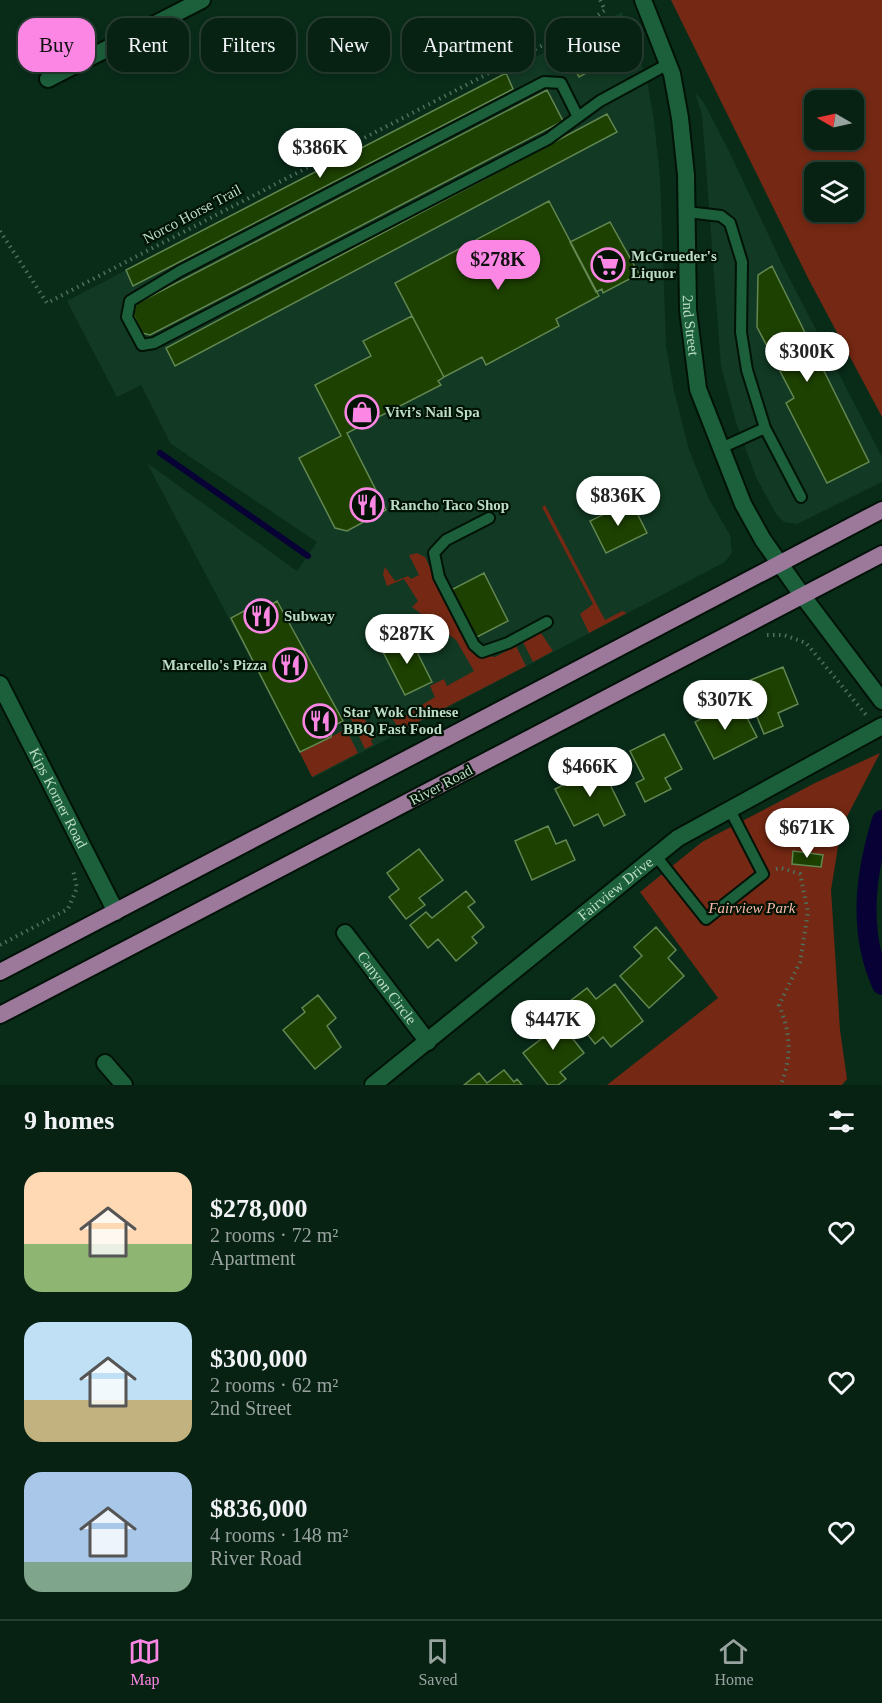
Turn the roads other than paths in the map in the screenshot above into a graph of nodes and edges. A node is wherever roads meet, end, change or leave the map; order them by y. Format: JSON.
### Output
{"nodes":[{"id":1,"x":202,"y":0,"type":"edge"},
{"id":2,"x":644,"y":0,"type":"edge"},
{"id":3,"x":668,"y":64,"type":"junction"},
{"id":4,"x":48,"y":79,"type":"dead end"},
{"id":5,"x":578,"y":117,"type":"junction"},
{"id":6,"x":687,"y":212,"type":"junction"},
{"id":7,"x":765,"y":428,"type":"junction"},
{"id":8,"x":721,"y":448,"type":"junction"},
{"id":9,"x":801,"y":497,"type":"dead end"},
{"id":10,"x":882,"y":510,"type":"edge"},
{"id":11,"x":489,"y":518,"type":"dead end"},
{"id":12,"x":882,"y":554,"type":"edge"},
{"id":13,"x":781,"y":564,"type":"junction"},
{"id":14,"x":802,"y":595,"type":"junction"},
{"id":15,"x":547,"y":622,"type":"dead end"},
{"id":16,"x":0,"y":684,"type":"edge"},
{"id":17,"x":882,"y":701,"type":"edge"},
{"id":18,"x":5,"y":706,"type":"edge"},
{"id":19,"x":880,"y":728,"type":"edge"},
{"id":20,"x":730,"y":810,"type":"junction"},
{"id":21,"x":656,"y":856,"type":"junction"},
{"id":22,"x":116,"y":912,"type":"junction"},
{"id":23,"x":345,"y":933,"type":"dead end"},
{"id":24,"x":0,"y":972,"type":"edge"},
{"id":25,"x":0,"y":1016,"type":"edge"},
{"id":26,"x":428,"y":1042,"type":"junction"},
{"id":27,"x":105,"y":1063,"type":"dead end"},
{"id":28,"x":124,"y":1085,"type":"edge"},
{"id":29,"x":373,"y":1085,"type":"edge"}],
"edges":[{"from":1,"to":4,"type":"street"},
{"from":2,"to":3,"type":"street","name":"2nd Street"},
{"from":3,"to":5,"type":"lane"},
{"from":3,"to":6,"type":"street","name":"2nd Street"},
{"from":5,"to":5,"type":"lane"},
{"from":6,"to":7,"type":"lane"},
{"from":6,"to":8,"type":"street","name":"2nd Street"},
{"from":7,"to":8,"type":"lane"},
{"from":7,"to":9,"type":"lane"},
{"from":8,"to":13,"type":"street","name":"2nd Street"},
{"from":10,"to":13,"type":"main road"},
{"from":11,"to":15,"type":"lane"},
{"from":12,"to":14,"type":"main road","name":"River Road"},
{"from":13,"to":14,"type":"street","name":"2nd Street"},
{"from":13,"to":22,"type":"main road"},
{"from":14,"to":17,"type":"street","name":"2nd Street"},
{"from":14,"to":25,"type":"main road","name":"River Road"},
{"from":16,"to":18,"type":"street","name":"Kips Korner Road"},
{"from":18,"to":22,"type":"street","name":"Kips Korner Road"},
{"from":19,"to":20,"type":"street","name":"Fairview Drive"},
{"from":20,"to":21,"type":"street","name":"Fairview Drive"},
{"from":20,"to":21,"type":"lane"},
{"from":21,"to":26,"type":"street","name":"Fairview Drive"},
{"from":22,"to":24,"type":"main road"},
{"from":23,"to":26,"type":"street","name":"Canyon Circle"},
{"from":26,"to":29,"type":"street","name":"Fairview Drive"},
{"from":27,"to":28,"type":"street"}]}
